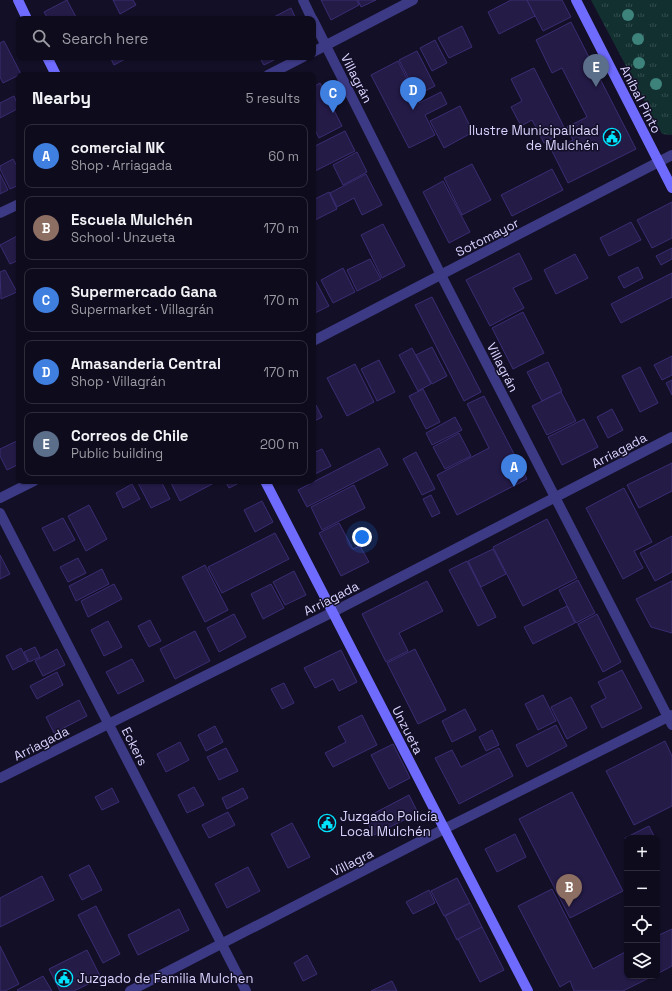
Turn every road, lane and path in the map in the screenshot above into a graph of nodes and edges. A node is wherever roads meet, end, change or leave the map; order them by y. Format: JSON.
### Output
{"nodes":[{"id":1,"x":18,"y":0,"type":"edge"},
{"id":2,"x":303,"y":0,"type":"edge"},
{"id":3,"x":413,"y":0,"type":"edge"},
{"id":4,"x":576,"y":0,"type":"edge"},
{"id":5,"x":26,"y":16,"type":"edge"},
{"id":6,"x":311,"y":16,"type":"edge"},
{"id":7,"x":316,"y":26,"type":"edge"},
{"id":8,"x":326,"y":45,"type":"junction"},
{"id":9,"x":316,"y":50,"type":"edge"},
{"id":10,"x":48,"y":60,"type":"edge"},
{"id":11,"x":297,"y":60,"type":"edge"},
{"id":12,"x":54,"y":72,"type":"edge"},
{"id":13,"x":274,"y":72,"type":"edge"},
{"id":14,"x":672,"y":155,"type":"edge"},
{"id":15,"x":659,"y":162,"type":"junction"},
{"id":16,"x":672,"y":188,"type":"edge"},
{"id":17,"x":16,"y":205,"type":"edge"},
{"id":18,"x":0,"y":213,"type":"edge"},
{"id":19,"x":441,"y":275,"type":"junction"},
{"id":20,"x":316,"y":339,"type":"edge"},
{"id":21,"x":672,"y":437,"type":"edge"},
{"id":22,"x":28,"y":484,"type":"edge"},
{"id":23,"x":267,"y":484,"type":"edge"},
{"id":24,"x":0,"y":498,"type":"edge"},
{"id":25,"x":556,"y":498,"type":"junction"},
{"id":26,"x":0,"y":514,"type":"edge"},
{"id":27,"x":333,"y":612,"type":"junction"},
{"id":28,"x":671,"y":719,"type":"edge"},
{"id":29,"x":108,"y":723,"type":"junction"},
{"id":30,"x":0,"y":778,"type":"edge"},
{"id":31,"x":444,"y":829,"type":"junction"},
{"id":32,"x":222,"y":944,"type":"junction"},
{"id":33,"x":130,"y":991,"type":"edge"},
{"id":34,"x":246,"y":991,"type":"edge"},
{"id":35,"x":528,"y":991,"type":"edge"}],
"edges":[{"from":1,"to":5,"type":"main road"},
{"from":2,"to":6,"type":"street","name":"Villagrán"},
{"from":3,"to":8,"type":"street"},
{"from":4,"to":15,"type":"main road","name":"Aníbal Pinto"},
{"from":7,"to":8,"type":"street","name":"Villagrán"},
{"from":8,"to":9,"type":"street"},
{"from":8,"to":19,"type":"street","name":"Villagrán"},
{"from":10,"to":12,"type":"main road"},
{"from":11,"to":13,"type":"street"},
{"from":14,"to":15,"type":"street","name":"Sotomayor"},
{"from":15,"to":16,"type":"main road","name":"Aníbal Pinto"},
{"from":15,"to":19,"type":"street","name":"Sotomayor"},
{"from":17,"to":18,"type":"street"},
{"from":19,"to":20,"type":"street","name":"Sotomayor"},
{"from":19,"to":25,"type":"street","name":"Villagrán"},
{"from":21,"to":25,"type":"street","name":"Arriagada"},
{"from":22,"to":24,"type":"street"},
{"from":23,"to":27,"type":"main road","name":"Unzueta"},
{"from":25,"to":27,"type":"street","name":"Arriagada"},
{"from":25,"to":28,"type":"street","name":"Villagrán"},
{"from":26,"to":29,"type":"street","name":"Eckers"},
{"from":27,"to":29,"type":"street","name":"Arriagada"},
{"from":27,"to":31,"type":"main road","name":"Unzueta"},
{"from":28,"to":31,"type":"street","name":"Villagra"},
{"from":29,"to":30,"type":"street","name":"Arriagada"},
{"from":29,"to":32,"type":"street","name":"Eckers"},
{"from":31,"to":32,"type":"street","name":"Villagra"},
{"from":31,"to":35,"type":"main road","name":"Unzueta"},
{"from":32,"to":33,"type":"street","name":"Villagra"},
{"from":32,"to":34,"type":"street","name":"Eckers"}]}
